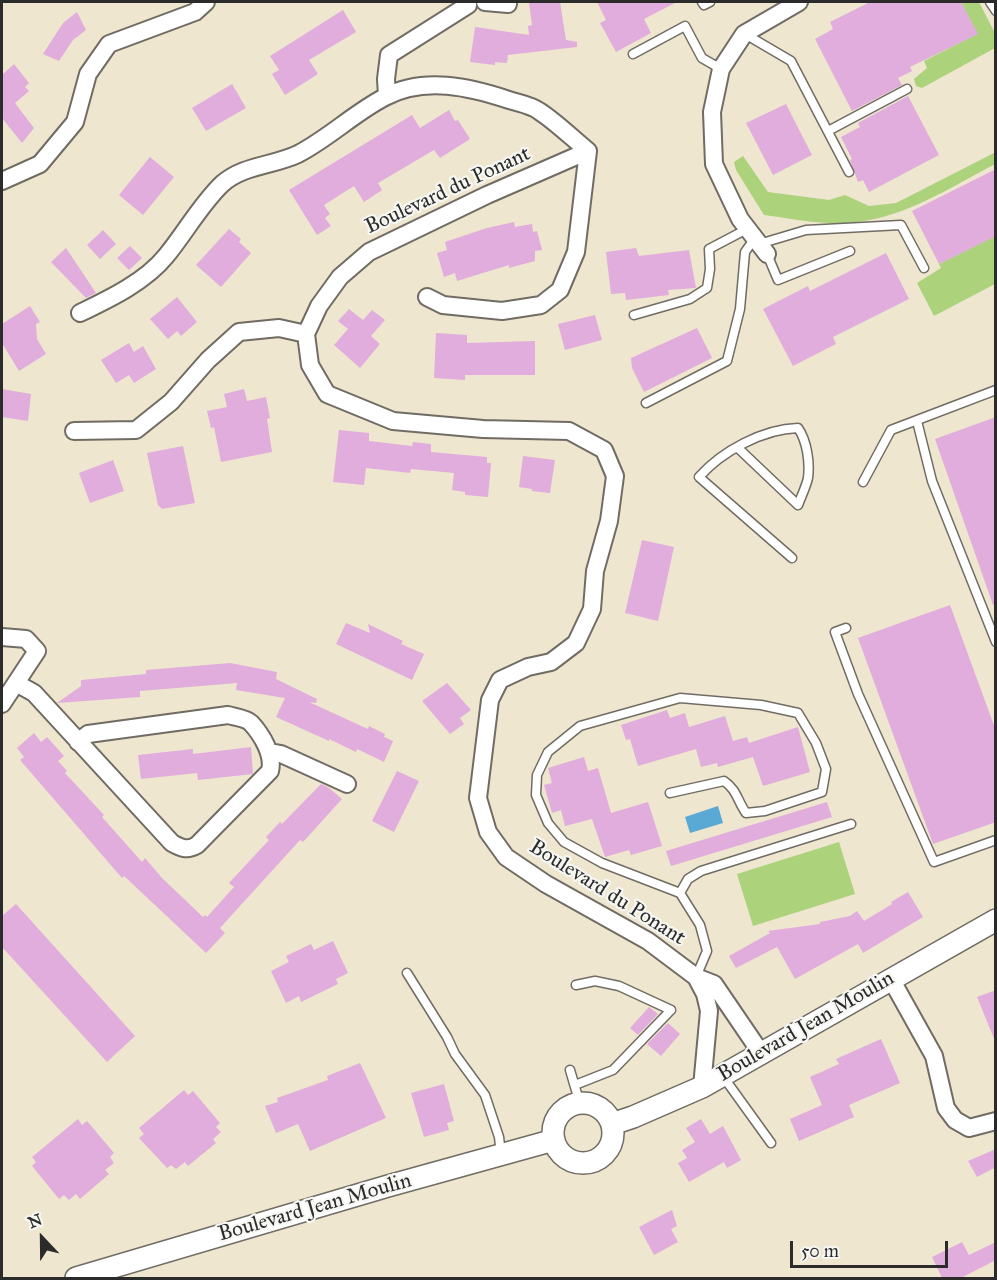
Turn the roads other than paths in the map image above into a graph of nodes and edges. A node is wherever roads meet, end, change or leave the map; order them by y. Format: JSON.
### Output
{"nodes":[{"id":1,"x":206,"y":2,"type":"edge"},
{"id":2,"x":485,"y":2,"type":"edge"},
{"id":3,"x":702,"y":2,"type":"edge"},
{"id":4,"x":710,"y":2,"type":"edge"},
{"id":5,"x":795,"y":2,"type":"edge"},
{"id":6,"x":990,"y":2,"type":"edge"},
{"id":7,"x":471,"y":3,"type":"edge"},
{"id":8,"x":508,"y":4,"type":"dead end"},
{"id":9,"x":996,"y":11,"type":"edge"},
{"id":10,"x":744,"y":34,"type":"junction"},
{"id":11,"x":633,"y":54,"type":"dead end"},
{"id":12,"x":721,"y":69,"type":"junction"},
{"id":13,"x":907,"y":89,"type":"dead end"},
{"id":14,"x":387,"y":96,"type":"junction"},
{"id":15,"x":828,"y":131,"type":"junction"},
{"id":16,"x":588,"y":151,"type":"junction"},
{"id":17,"x":849,"y":172,"type":"dead end"},
{"id":18,"x":2,"y":181,"type":"edge"},
{"id":19,"x":757,"y":241,"type":"junction"},
{"id":20,"x":850,"y":251,"type":"dead end"},
{"id":21,"x":924,"y":268,"type":"dead end"},
{"id":22,"x":427,"y":297,"type":"dead end"},
{"id":23,"x":80,"y":313,"type":"dead end"},
{"id":24,"x":634,"y":315,"type":"dead end"},
{"id":25,"x":306,"y":334,"type":"junction"},
{"id":26,"x":996,"y":390,"type":"edge"},
{"id":27,"x":646,"y":403,"type":"dead end"},
{"id":28,"x":917,"y":421,"type":"junction"},
{"id":29,"x":74,"y":431,"type":"dead end"},
{"id":30,"x":738,"y":447,"type":"junction"},
{"id":31,"x":863,"y":482,"type":"dead end"},
{"id":32,"x":786,"y":541,"type":"dead end"},
{"id":33,"x":783,"y":551,"type":"junction"},
{"id":34,"x":792,"y":558,"type":"dead end"},
{"id":35,"x":846,"y":628,"type":"dead end"},
{"id":36,"x":2,"y":637,"type":"edge"},
{"id":37,"x":996,"y":642,"type":"edge"},
{"id":38,"x":16,"y":683,"type":"junction"},
{"id":39,"x":2,"y":704,"type":"edge"},
{"id":40,"x":78,"y":742,"type":"junction"},
{"id":41,"x":270,"y":752,"type":"junction"},
{"id":42,"x":347,"y":784,"type":"dead end"},
{"id":43,"x":670,"y":793,"type":"dead end"},
{"id":44,"x":851,"y":824,"type":"dead end"},
{"id":45,"x":996,"y":840,"type":"edge"},
{"id":46,"x":680,"y":893,"type":"junction"},
{"id":47,"x":996,"y":920,"type":"edge"},
{"id":48,"x":407,"y":973,"type":"dead end"},
{"id":49,"x":696,"y":976,"type":"junction"},
{"id":50,"x":891,"y":979,"type":"junction"},
{"id":51,"x":576,"y":985,"type":"dead end"},
{"id":52,"x":735,"y":1012,"type":"junction"},
{"id":53,"x":708,"y":1028,"type":"junction"},
{"id":54,"x":761,"y":1053,"type":"junction"},
{"id":55,"x":570,"y":1070,"type":"dead end"},
{"id":56,"x":722,"y":1075,"type":"junction"},
{"id":57,"x":702,"y":1087,"type":"junction"},
{"id":58,"x":578,"y":1095,"type":"junction"},
{"id":59,"x":996,"y":1121,"type":"edge"},
{"id":60,"x":612,"y":1124,"type":"junction"},
{"id":61,"x":554,"y":1140,"type":"junction"},
{"id":62,"x":771,"y":1143,"type":"dead end"},
{"id":63,"x":502,"y":1155,"type":"junction"},
{"id":64,"x":76,"y":1278,"type":"edge"}],
"edges":[{"from":1,"to":18,"type":"street"},
{"from":2,"to":8,"type":"street"},
{"from":3,"to":4,"type":"lane"},
{"from":5,"to":10,"type":"street"},
{"from":6,"to":9,"type":"lane"},
{"from":7,"to":14,"type":"street"},
{"from":10,"to":12,"type":"street"},
{"from":10,"to":15,"type":"lane"},
{"from":11,"to":12,"type":"lane"},
{"from":12,"to":19,"type":"street"},
{"from":13,"to":15,"type":"lane"},
{"from":14,"to":16,"type":"street"},
{"from":14,"to":23,"type":"street"},
{"from":15,"to":17,"type":"lane"},
{"from":16,"to":22,"type":"street"},
{"from":16,"to":25,"type":"street","name":"Boulevard du Ponant"},
{"from":19,"to":20,"type":"lane"},
{"from":19,"to":21,"type":"lane"},
{"from":19,"to":24,"type":"lane"},
{"from":19,"to":27,"type":"lane"},
{"from":25,"to":29,"type":"street"},
{"from":25,"to":49,"type":"street","name":"Boulevard du Ponant"},
{"from":26,"to":28,"type":"lane"},
{"from":28,"to":31,"type":"lane"},
{"from":28,"to":37,"type":"lane"},
{"from":30,"to":30,"type":"lane"},
{"from":30,"to":33,"type":"lane"},
{"from":32,"to":33,"type":"lane"},
{"from":33,"to":34,"type":"lane"},
{"from":35,"to":45,"type":"lane"},
{"from":36,"to":38,"type":"street"},
{"from":38,"to":39,"type":"street"},
{"from":38,"to":40,"type":"street"},
{"from":40,"to":41,"type":"street"},
{"from":40,"to":41,"type":"street"},
{"from":41,"to":42,"type":"street"},
{"from":43,"to":46,"type":"lane"},
{"from":44,"to":46,"type":"lane"},
{"from":46,"to":49,"type":"lane"},
{"from":47,"to":50,"type":"street","name":"Boulevard Jean Moulin"},
{"from":48,"to":63,"type":"lane"},
{"from":49,"to":52,"type":"street","name":"Boulevard du Ponant"},
{"from":49,"to":53,"type":"street"},
{"from":50,"to":54,"type":"street","name":"Boulevard Jean Moulin"},
{"from":50,"to":59,"type":"street"},
{"from":51,"to":58,"type":"lane"},
{"from":52,"to":53,"type":"street"},
{"from":52,"to":54,"type":"street","name":"Boulevard du Ponant"},
{"from":53,"to":57,"type":"street"},
{"from":54,"to":56,"type":"street","name":"Boulevard Jean Moulin"},
{"from":55,"to":58,"type":"lane"},
{"from":56,"to":57,"type":"street","name":"Boulevard Jean Moulin"},
{"from":56,"to":62,"type":"lane"},
{"from":57,"to":60,"type":"street","name":"Boulevard Jean Moulin"},
{"from":58,"to":60,"type":"street"},
{"from":58,"to":61,"type":"street"},
{"from":60,"to":61,"type":"street"},
{"from":61,"to":63,"type":"street","name":"Boulevard Jean Moulin"},
{"from":63,"to":64,"type":"street","name":"Boulevard Jean Moulin"}]}
